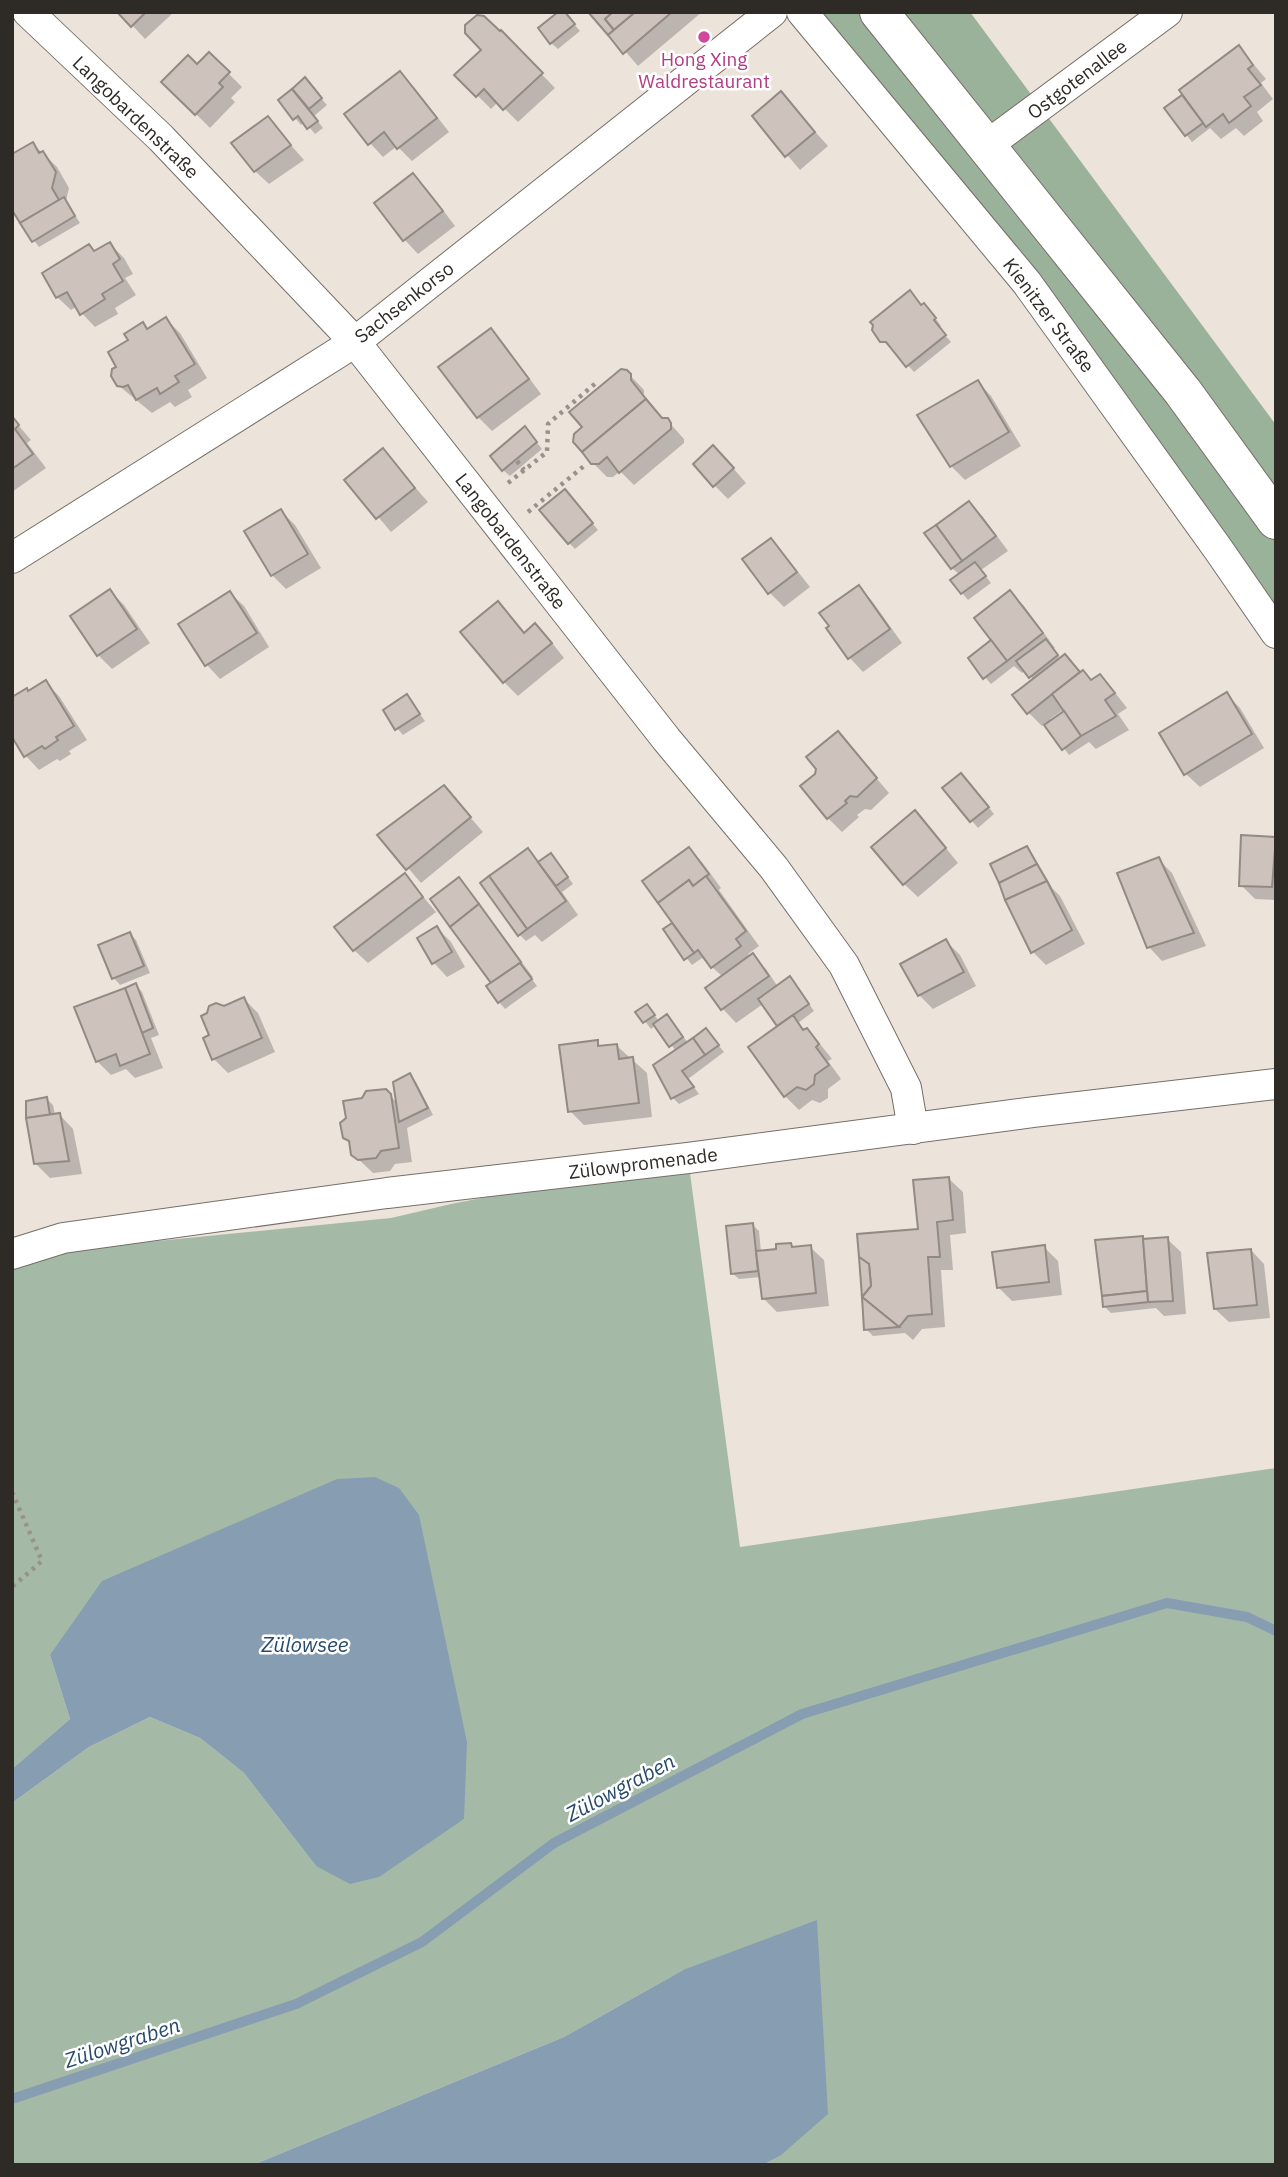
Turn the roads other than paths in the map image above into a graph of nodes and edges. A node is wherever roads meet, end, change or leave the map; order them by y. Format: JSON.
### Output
{"nodes":[{"id":1,"x":28,"y":12,"type":"edge"},
{"id":2,"x":772,"y":12,"type":"edge"},
{"id":3,"x":802,"y":12,"type":"edge"},
{"id":4,"x":879,"y":12,"type":"edge"},
{"id":5,"x":1167,"y":12,"type":"edge"},
{"id":6,"x":986,"y":146,"type":"junction"},
{"id":7,"x":355,"y":342,"type":"junction"},
{"id":8,"x":1276,"y":520,"type":"edge"},
{"id":9,"x":12,"y":558,"type":"edge"},
{"id":10,"x":1276,"y":633,"type":"edge"},
{"id":11,"x":1276,"y":1084,"type":"edge"},
{"id":12,"x":913,"y":1129,"type":"junction"},
{"id":13,"x":12,"y":1254,"type":"edge"}],
"edges":[{"from":1,"to":7,"type":"street","name":"Langobardenstraße"},
{"from":2,"to":7,"type":"street","name":"Sachsenkorso"},
{"from":3,"to":10,"type":"street","name":"Kienitzer Straße"},
{"from":4,"to":6,"type":"street"},
{"from":5,"to":6,"type":"street","name":"Ostgotenallee"},
{"from":6,"to":8,"type":"street"},
{"from":7,"to":9,"type":"street","name":"Sachsenkorso"},
{"from":7,"to":12,"type":"street","name":"Langobardenstraße"},
{"from":11,"to":12,"type":"street","name":"Zülowpromenade"},
{"from":12,"to":13,"type":"street","name":"Zülowpromenade"}]}
